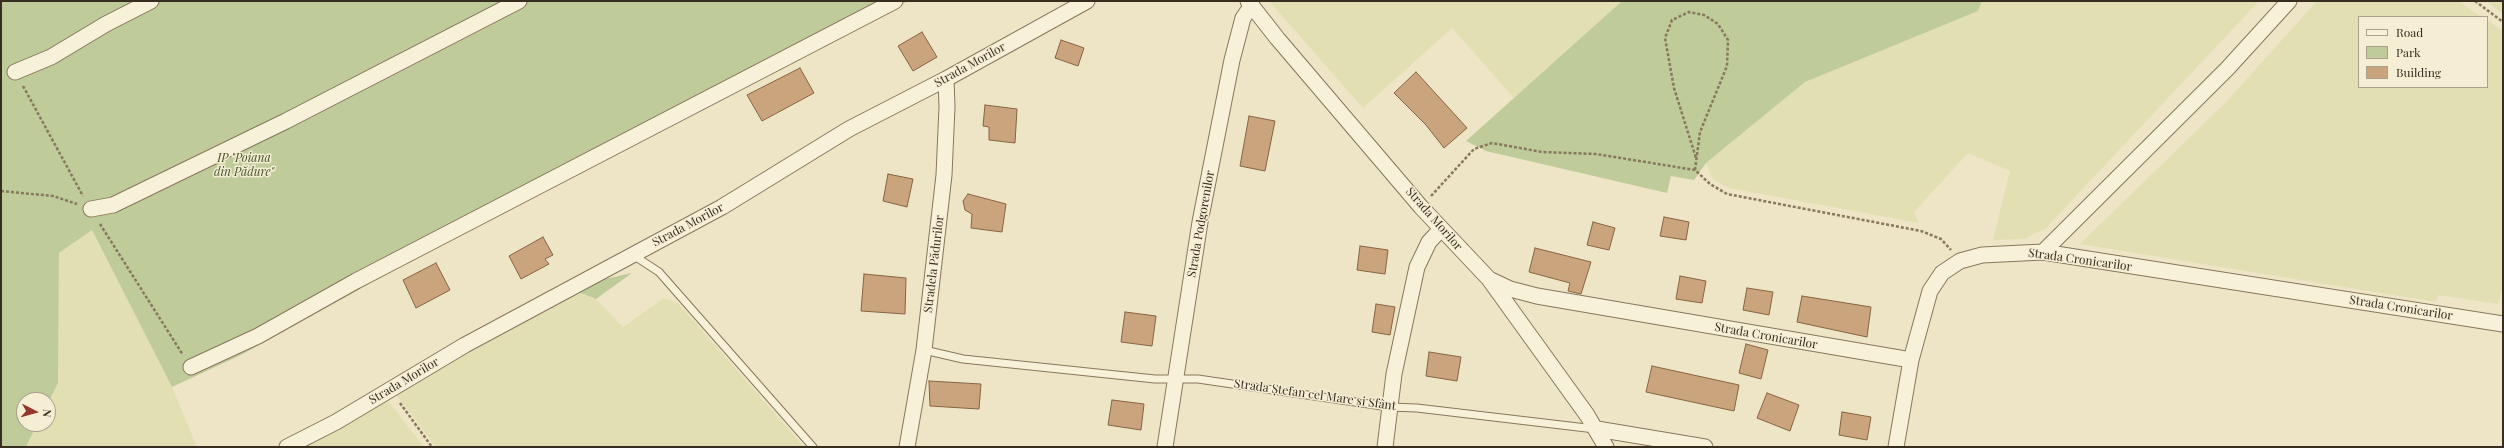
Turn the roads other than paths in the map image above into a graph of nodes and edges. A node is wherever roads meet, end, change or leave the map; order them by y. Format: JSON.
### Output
{"nodes":[{"id":1,"x":151,"y":1,"type":"edge"},
{"id":2,"x":519,"y":1,"type":"edge"},
{"id":3,"x":895,"y":1,"type":"edge"},
{"id":4,"x":1087,"y":1,"type":"edge"},
{"id":5,"x":2289,"y":1,"type":"edge"},
{"id":6,"x":1250,"y":3,"type":"edge"},
{"id":7,"x":14,"y":72,"type":"road end"},
{"id":8,"x":946,"y":79,"type":"junction"},
{"id":9,"x":91,"y":209,"type":"road end"},
{"id":10,"x":1441,"y":229,"type":"junction"},
{"id":11,"x":2043,"y":252,"type":"junction"},
{"id":12,"x":632,"y":255,"type":"junction"},
{"id":13,"x":1489,"y":279,"type":"junction"},
{"id":14,"x":2503,"y":324,"type":"edge"},
{"id":15,"x":924,"y":350,"type":"junction"},
{"id":16,"x":1911,"y":360,"type":"junction"},
{"id":17,"x":191,"y":367,"type":"road end"},
{"id":18,"x":1175,"y":379,"type":"junction"},
{"id":19,"x":1389,"y":407,"type":"junction"},
{"id":20,"x":1597,"y":429,"type":"junction"},
{"id":21,"x":288,"y":447,"type":"edge"},
{"id":22,"x":813,"y":447,"type":"edge"},
{"id":23,"x":907,"y":447,"type":"edge"},
{"id":24,"x":1165,"y":447,"type":"edge"},
{"id":25,"x":1385,"y":447,"type":"edge"},
{"id":26,"x":1606,"y":447,"type":"edge"},
{"id":27,"x":1705,"y":447,"type":"edge"},
{"id":28,"x":1896,"y":447,"type":"edge"}],
"edges":[{"from":1,"to":7,"type":"street"},
{"from":2,"to":9,"type":"street"},
{"from":3,"to":17,"type":"street"},
{"from":4,"to":8,"type":"street","name":"Strada Morilor"},
{"from":5,"to":11,"type":"street"},
{"from":6,"to":10,"type":"street","name":"Strada Morilor"},
{"from":6,"to":18,"type":"street","name":"Strada Podgorenilor"},
{"from":8,"to":12,"type":"street","name":"Strada Morilor"},
{"from":8,"to":15,"type":"street","name":"Stradela Pădurilor"},
{"from":10,"to":13,"type":"street","name":"Strada Morilor"},
{"from":10,"to":19,"type":"street"},
{"from":11,"to":14,"type":"street","name":"Strada Cronicarilor"},
{"from":11,"to":16,"type":"street","name":"Strada Cronicarilor"},
{"from":12,"to":21,"type":"street","name":"Strada Morilor"},
{"from":12,"to":22,"type":"lane"},
{"from":13,"to":16,"type":"street","name":"Strada Cronicarilor"},
{"from":13,"to":20,"type":"street","name":"Strada Morilor"},
{"from":15,"to":18,"type":"lane","name":"Strada Ștefan cel Mare și Sfânt"},
{"from":15,"to":23,"type":"street","name":"Stradela Pădurilor"},
{"from":16,"to":28,"type":"street"},
{"from":18,"to":19,"type":"lane","name":"Strada Ștefan cel Mare și Sfânt"},
{"from":18,"to":24,"type":"street","name":"Strada Podgorenilor"},
{"from":19,"to":20,"type":"lane","name":"Strada Ștefan cel Mare și Sfânt"},
{"from":19,"to":25,"type":"street"},
{"from":20,"to":26,"type":"street","name":"Strada Morilor"},
{"from":20,"to":27,"type":"street","name":"Strada Ștefan cel Mare și Sfânt"}]}
